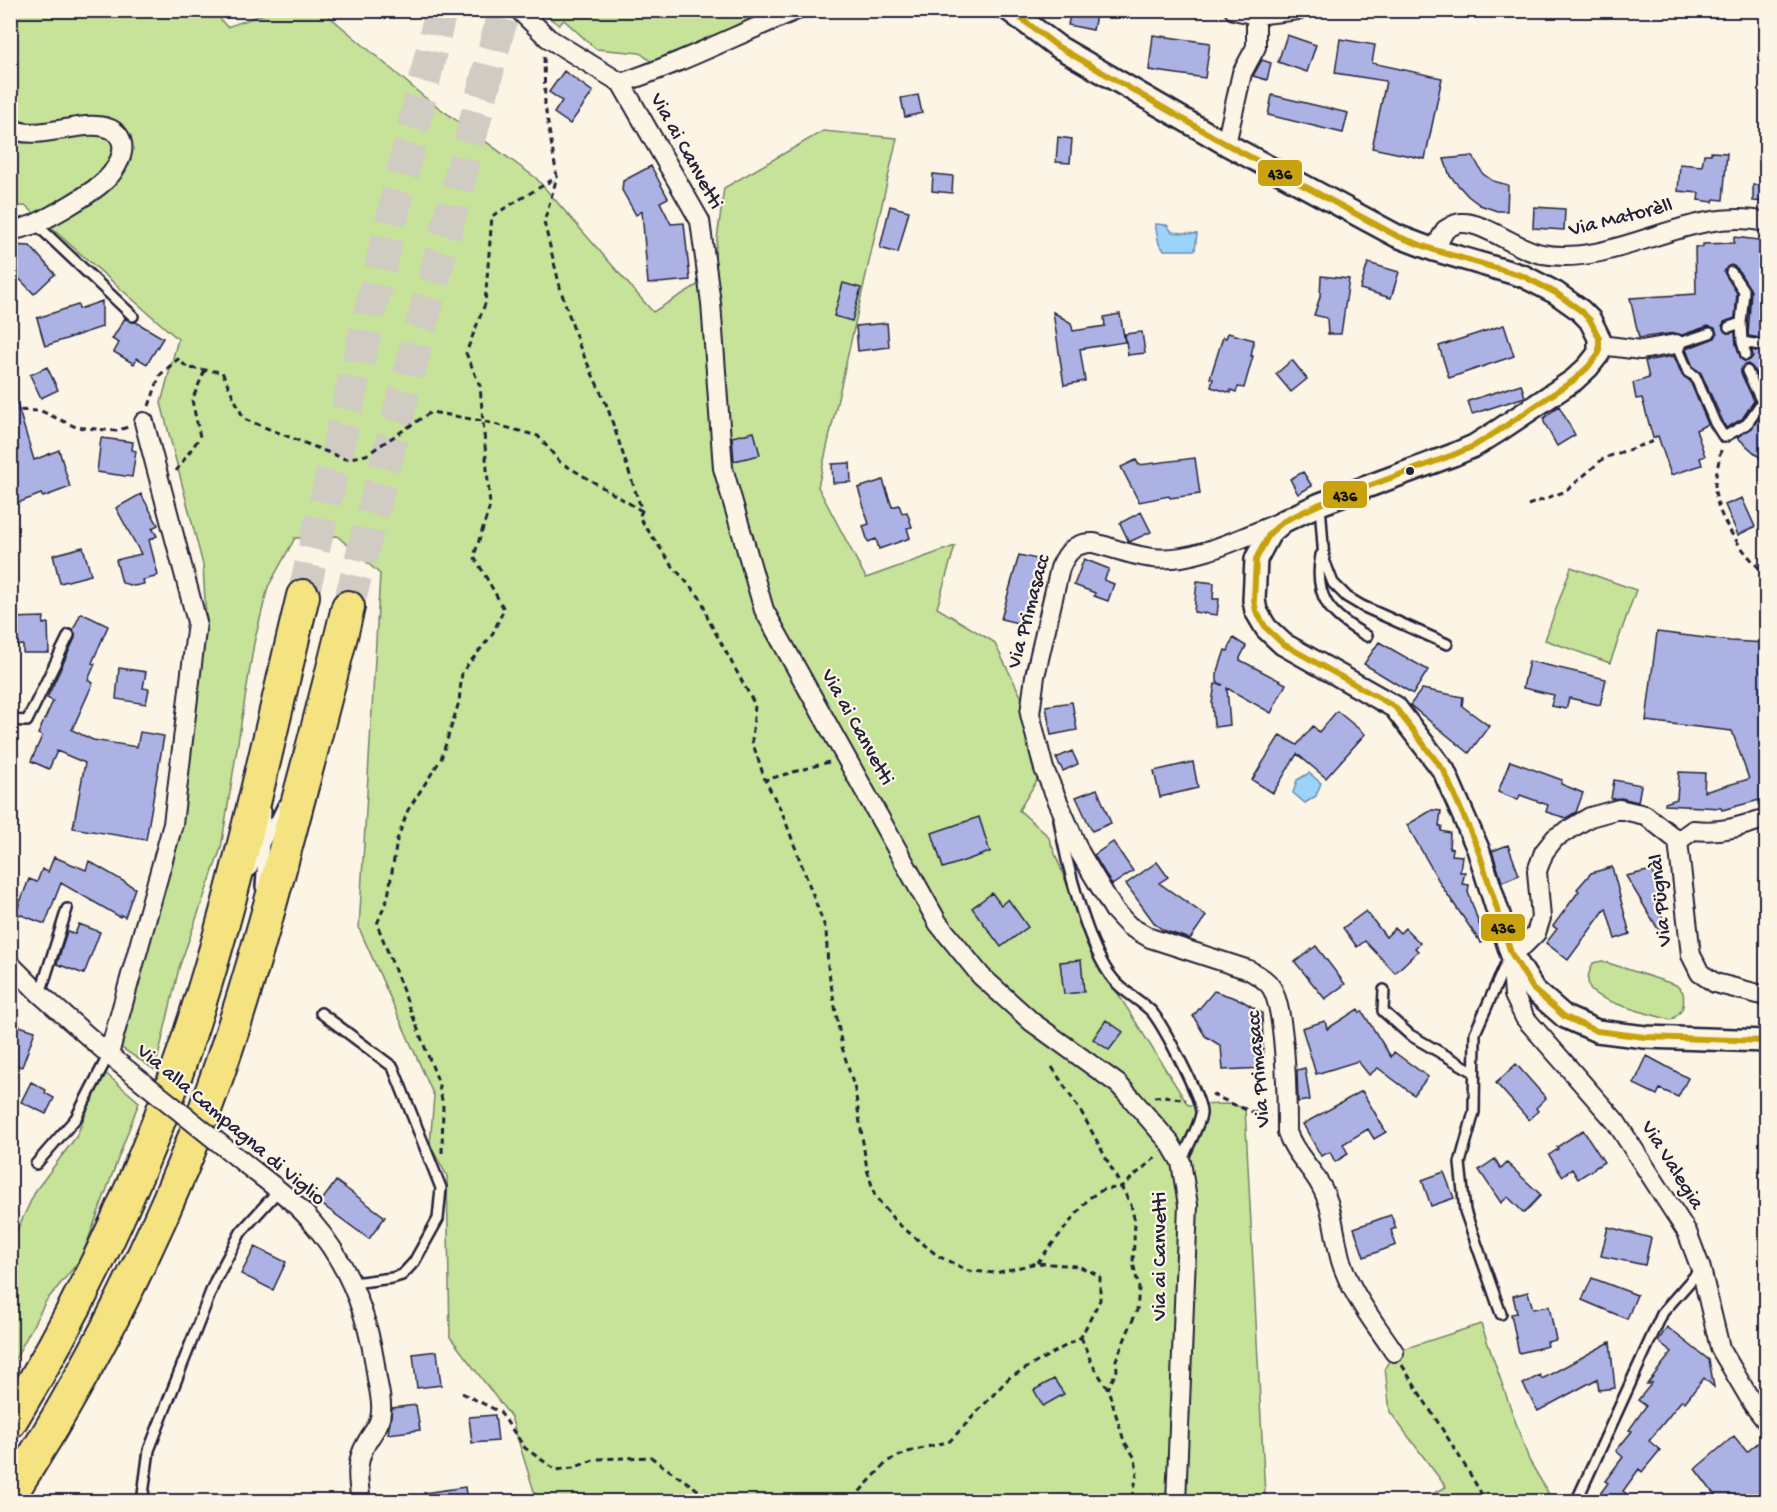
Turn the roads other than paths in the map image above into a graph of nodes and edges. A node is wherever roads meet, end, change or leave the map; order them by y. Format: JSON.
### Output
{"nodes":[{"id":1,"x":519,"y":10,"type":"edge"},
{"id":2,"x":797,"y":10,"type":"edge"},
{"id":3,"x":1009,"y":10,"type":"edge"},
{"id":4,"x":1234,"y":10,"type":"edge"},
{"id":5,"x":1299,"y":10,"type":"edge"},
{"id":6,"x":1256,"y":15,"type":"junction"},
{"id":7,"x":621,"y":83,"type":"junction"},
{"id":8,"x":10,"y":127,"type":"edge"},
{"id":9,"x":1226,"y":144,"type":"junction"},
{"id":10,"x":1767,"y":222,"type":"edge"},
{"id":11,"x":36,"y":224,"type":"junction"},
{"id":12,"x":10,"y":231,"type":"edge"},
{"id":13,"x":1434,"y":250,"type":"junction"},
{"id":14,"x":1731,"y":272,"type":"dead end"},
{"id":15,"x":133,"y":316,"type":"dead end"},
{"id":16,"x":1741,"y":323,"type":"junction"},
{"id":17,"x":1729,"y":327,"type":"dead end"},
{"id":18,"x":1710,"y":333,"type":"dead end"},
{"id":19,"x":1742,"y":342,"type":"junction"},
{"id":20,"x":1676,"y":344,"type":"junction"},
{"id":21,"x":1600,"y":345,"type":"junction"},
{"id":22,"x":1767,"y":346,"type":"edge"},
{"id":23,"x":1746,"y":355,"type":"dead end"},
{"id":24,"x":1747,"y":370,"type":"dead end"},
{"id":25,"x":1764,"y":403,"type":"edge"},
{"id":26,"x":144,"y":422,"type":"road end"},
{"id":27,"x":1320,"y":504,"type":"junction"},
{"id":28,"x":1284,"y":521,"type":"junction"},
{"id":29,"x":1323,"y":544,"type":"junction"},
{"id":30,"x":303,"y":596,"type":"tunnel mouth"},
{"id":31,"x":348,"y":608,"type":"tunnel mouth"},
{"id":32,"x":69,"y":635,"type":"dead end"},
{"id":33,"x":1367,"y":636,"type":"dead end"},
{"id":34,"x":1447,"y":644,"type":"dead end"},
{"id":35,"x":10,"y":720,"type":"edge"},
{"id":36,"x":272,"y":728,"type":"junction"},
{"id":37,"x":314,"y":740,"type":"junction"},
{"id":38,"x":268,"y":786,"type":"dead end"},
{"id":39,"x":267,"y":798,"type":"dead end"},
{"id":40,"x":1055,"y":799,"type":"junction"},
{"id":41,"x":1767,"y":818,"type":"edge"},
{"id":42,"x":1678,"y":841,"type":"junction"},
{"id":43,"x":264,"y":844,"type":"junction"},
{"id":44,"x":245,"y":884,"type":"dead end"},
{"id":45,"x":241,"y":894,"type":"dead end"},
{"id":46,"x":67,"y":909,"type":"dead end"},
{"id":47,"x":217,"y":944,"type":"junction"},
{"id":48,"x":1511,"y":953,"type":"junction"},
{"id":49,"x":256,"y":956,"type":"junction"},
{"id":50,"x":10,"y":964,"type":"edge"},
{"id":51,"x":1384,"y":990,"type":"dead end"},
{"id":52,"x":40,"y":994,"type":"junction"},
{"id":53,"x":1767,"y":996,"type":"edge"},
{"id":54,"x":321,"y":1013,"type":"dead end"},
{"id":55,"x":1767,"y":1041,"type":"edge"},
{"id":56,"x":114,"y":1059,"type":"junction"},
{"id":57,"x":1474,"y":1072,"type":"junction"},
{"id":58,"x":1181,"y":1162,"type":"junction"},
{"id":59,"x":36,"y":1164,"type":"dead end"},
{"id":60,"x":278,"y":1191,"type":"junction"},
{"id":61,"x":1701,"y":1269,"type":"junction"},
{"id":62,"x":353,"y":1283,"type":"junction"},
{"id":63,"x":1501,"y":1314,"type":"dead end"},
{"id":64,"x":1394,"y":1352,"type":"road end"},
{"id":65,"x":1767,"y":1421,"type":"edge"},
{"id":66,"x":10,"y":1422,"type":"edge"},
{"id":67,"x":10,"y":1495,"type":"edge"},
{"id":68,"x":142,"y":1502,"type":"edge"},
{"id":69,"x":361,"y":1502,"type":"edge"},
{"id":70,"x":1176,"y":1502,"type":"edge"},
{"id":71,"x":1576,"y":1502,"type":"edge"}],
"edges":[{"from":1,"to":7,"type":"street"},
{"from":2,"to":7,"type":"street","name":"Via ai Canvetti"},
{"from":3,"to":9,"type":"street"},
{"from":4,"to":6,"type":"street"},
{"from":5,"to":6,"type":"street"},
{"from":6,"to":9,"type":"street"},
{"from":7,"to":58,"type":"street","name":"Via ai Canvetti"},
{"from":8,"to":11,"type":"street"},
{"from":9,"to":13,"type":"street"},
{"from":10,"to":13,"type":"street","name":"Via Matorèll"},
{"from":11,"to":12,"type":"street"},
{"from":11,"to":15,"type":"lane"},
{"from":13,"to":21,"type":"street"},
{"from":14,"to":16,"type":"lane"},
{"from":16,"to":17,"type":"lane"},
{"from":16,"to":19,"type":"lane"},
{"from":18,"to":20,"type":"lane"},
{"from":19,"to":22,"type":"lane"},
{"from":19,"to":23,"type":"lane"},
{"from":20,"to":21,"type":"street"},
{"from":20,"to":25,"type":"lane"},
{"from":21,"to":27,"type":"street"},
{"from":24,"to":25,"type":"lane"},
{"from":26,"to":56,"type":"street","name":"Via alla Campagna di Viglio"},
{"from":27,"to":28,"type":"street"},
{"from":27,"to":29,"type":"lane"},
{"from":28,"to":40,"type":"street","name":"Via Primasacc"},
{"from":28,"to":48,"type":"street"},
{"from":29,"to":33,"type":"lane"},
{"from":29,"to":34,"type":"lane"},
{"from":30,"to":36,"type":"highway"},
{"from":31,"to":37,"type":"highway"},
{"from":32,"to":35,"type":"lane"},
{"from":36,"to":38,"type":"lane"},
{"from":36,"to":47,"type":"highway"},
{"from":37,"to":43,"type":"lane"},
{"from":37,"to":49,"type":"highway"},
{"from":39,"to":43,"type":"lane"},
{"from":40,"to":58,"type":"lane","name":"Via Primasacc"},
{"from":40,"to":64,"type":"street","name":"Via Primasacc"},
{"from":41,"to":42,"type":"street"},
{"from":42,"to":48,"type":"street","name":"Via Pügnàl"},
{"from":42,"to":53,"type":"street","name":"Via Pügnàl"},
{"from":43,"to":44,"type":"lane"},
{"from":43,"to":49,"type":"lane"},
{"from":45,"to":47,"type":"lane"},
{"from":46,"to":52,"type":"lane"},
{"from":47,"to":66,"type":"highway"},
{"from":48,"to":55,"type":"street"},
{"from":48,"to":57,"type":"lane"},
{"from":48,"to":61,"type":"street","name":"Via Valegia"},
{"from":49,"to":67,"type":"highway"},
{"from":50,"to":52,"type":"street","name":"Via alla Campagna di Viglio"},
{"from":51,"to":57,"type":"lane"},
{"from":52,"to":56,"type":"street","name":"Via alla Campagna di Viglio"},
{"from":54,"to":62,"type":"lane"},
{"from":56,"to":59,"type":"lane"},
{"from":56,"to":60,"type":"street","name":"Via alla Campagna di Viglio","bridge":true},
{"from":57,"to":63,"type":"lane"},
{"from":58,"to":70,"type":"street","name":"Via ai Canvetti"},
{"from":60,"to":62,"type":"street","name":"Via alla Campagna di Viglio"},
{"from":60,"to":68,"type":"lane"},
{"from":61,"to":65,"type":"street","name":"Via Valegia"},
{"from":61,"to":71,"type":"lane"},
{"from":62,"to":69,"type":"street","name":"Via alla Campagna di Viglio"}]}
